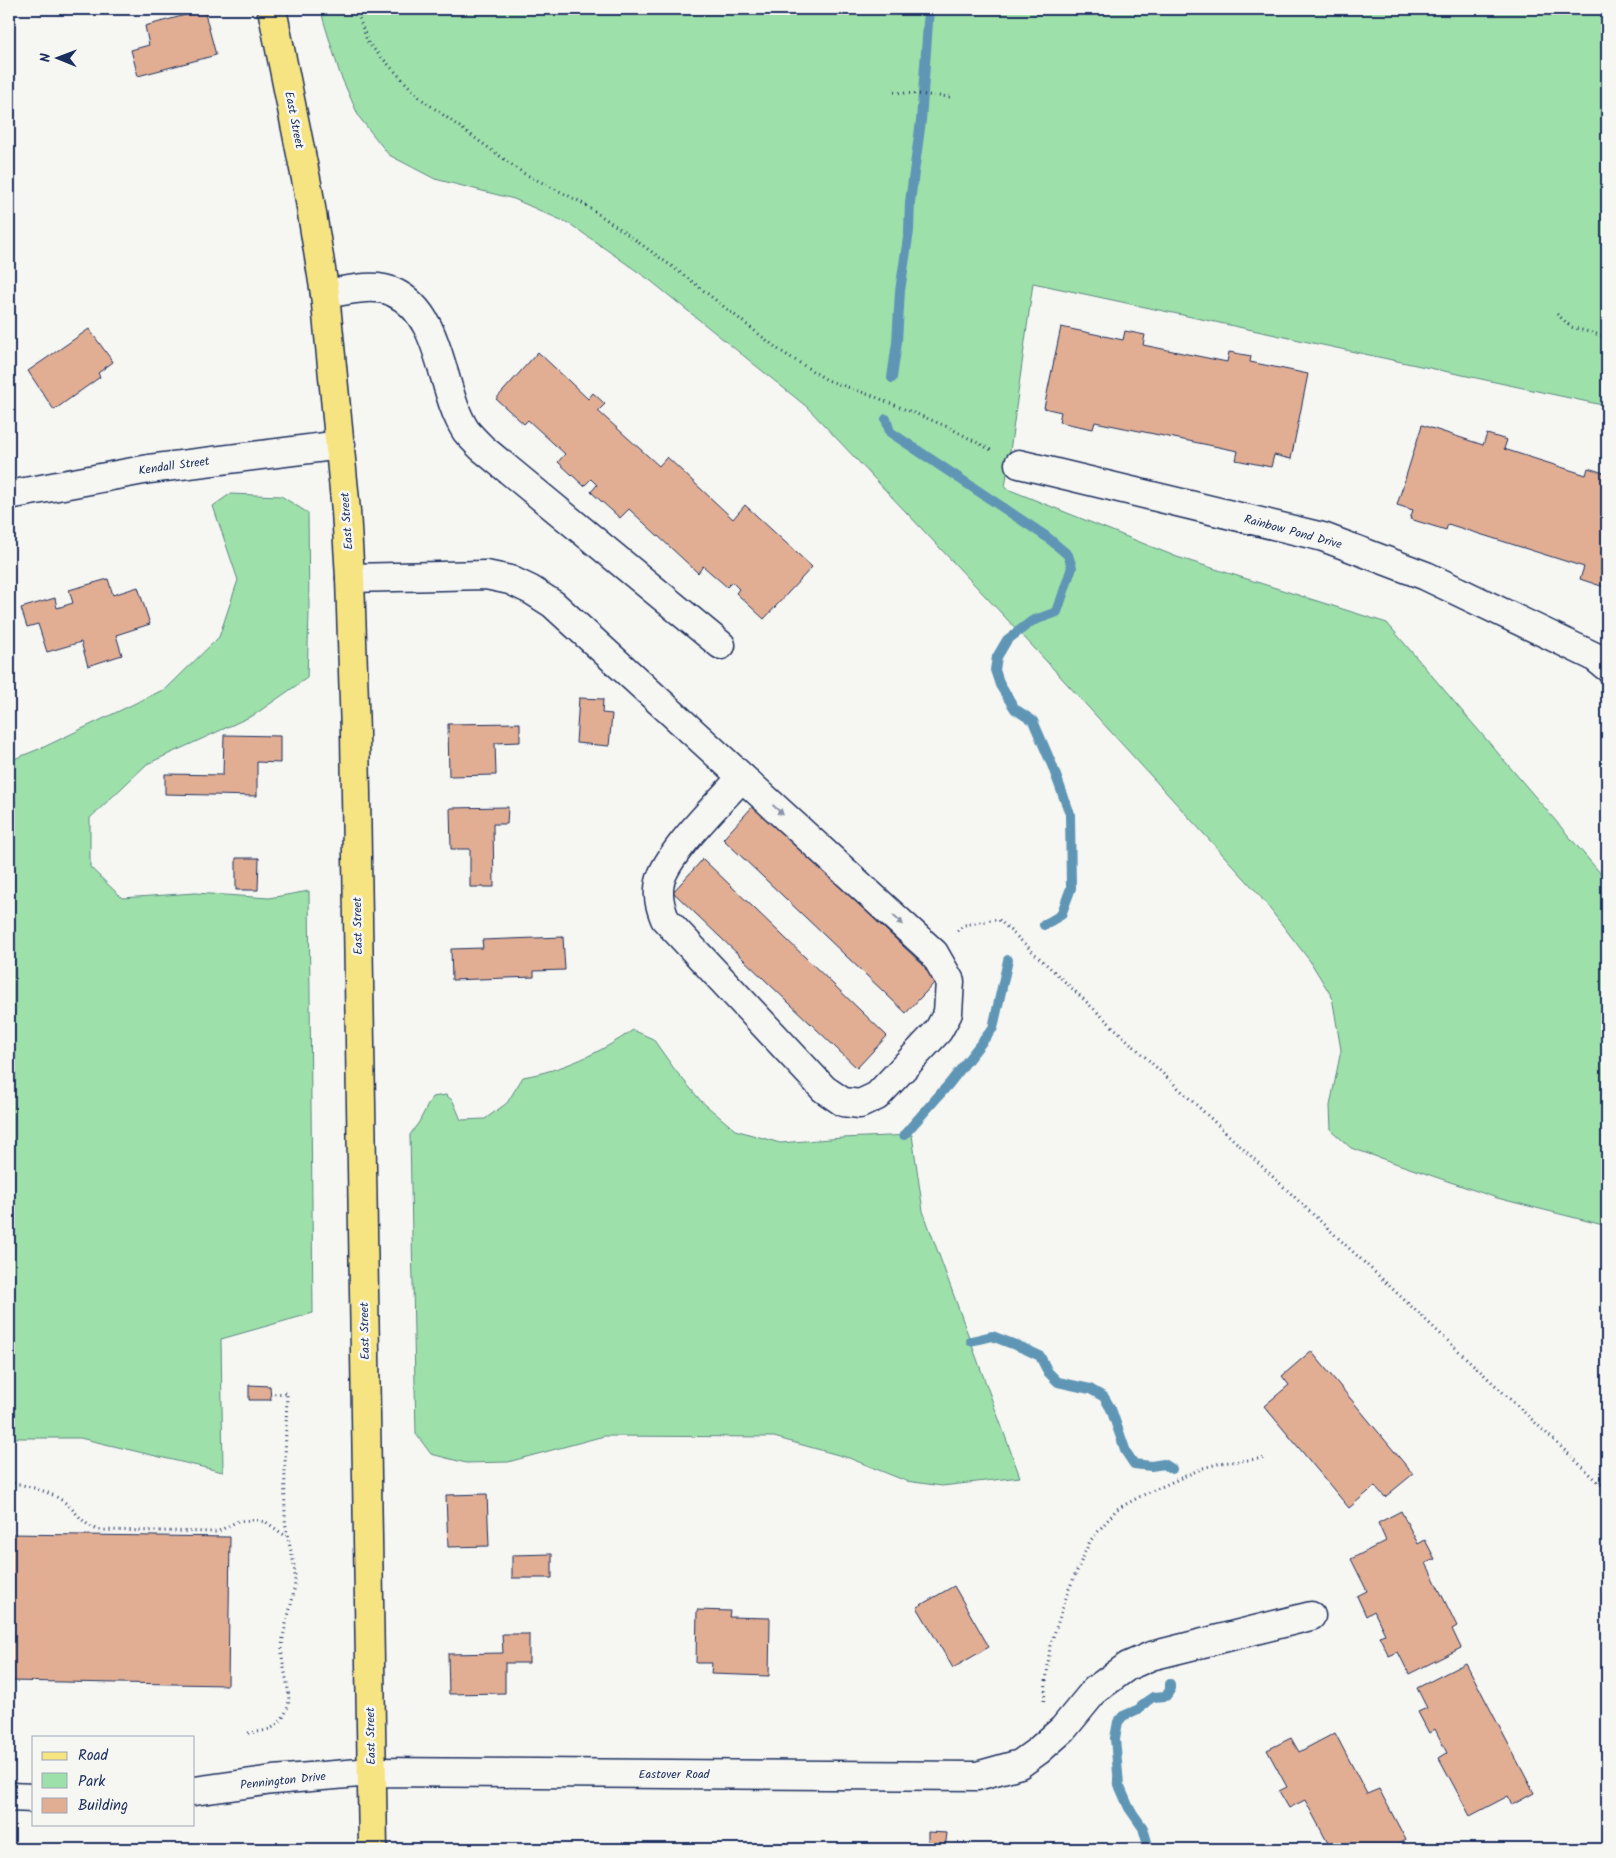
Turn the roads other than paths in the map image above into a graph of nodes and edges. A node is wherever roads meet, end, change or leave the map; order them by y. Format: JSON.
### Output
{"nodes":[{"id":1,"x":272,"y":9,"type":"edge"},
{"id":2,"x":325,"y":294,"type":"junction"},
{"id":3,"x":341,"y":445,"type":"junction"},
{"id":4,"x":1019,"y":464,"type":"road end"},
{"id":5,"x":9,"y":495,"type":"edge"},
{"id":6,"x":350,"y":578,"type":"junction"},
{"id":7,"x":721,"y":645,"type":"dead end"},
{"id":8,"x":1607,"y":667,"type":"edge"},
{"id":9,"x":742,"y":777,"type":"junction"},
{"id":10,"x":1311,"y":1616,"type":"dead end"},
{"id":11,"x":372,"y":1772,"type":"junction"},
{"id":12,"x":195,"y":1791,"type":"edge"},
{"id":13,"x":9,"y":1797,"type":"edge"},
{"id":14,"x":32,"y":1798,"type":"edge"},
{"id":15,"x":373,"y":1849,"type":"edge"}],
"edges":[{"from":1,"to":2,"type":"main road","name":"East Street"},
{"from":2,"to":3,"type":"main road","name":"East Street"},
{"from":2,"to":7,"type":"street"},
{"from":3,"to":5,"type":"street","name":"Kendall Street"},
{"from":3,"to":6,"type":"main road","name":"East Street"},
{"from":4,"to":8,"type":"street","name":"Rainbow Pond Drive"},
{"from":6,"to":9,"type":"street"},
{"from":6,"to":11,"type":"main road","name":"East Street"},
{"from":9,"to":9,"type":"street","one_way":true},
{"from":10,"to":11,"type":"street","name":"Eastover Road"},
{"from":11,"to":12,"type":"street","name":"Pennington Drive"},
{"from":11,"to":15,"type":"main road","name":"East Street"},
{"from":13,"to":14,"type":"street"}]}
